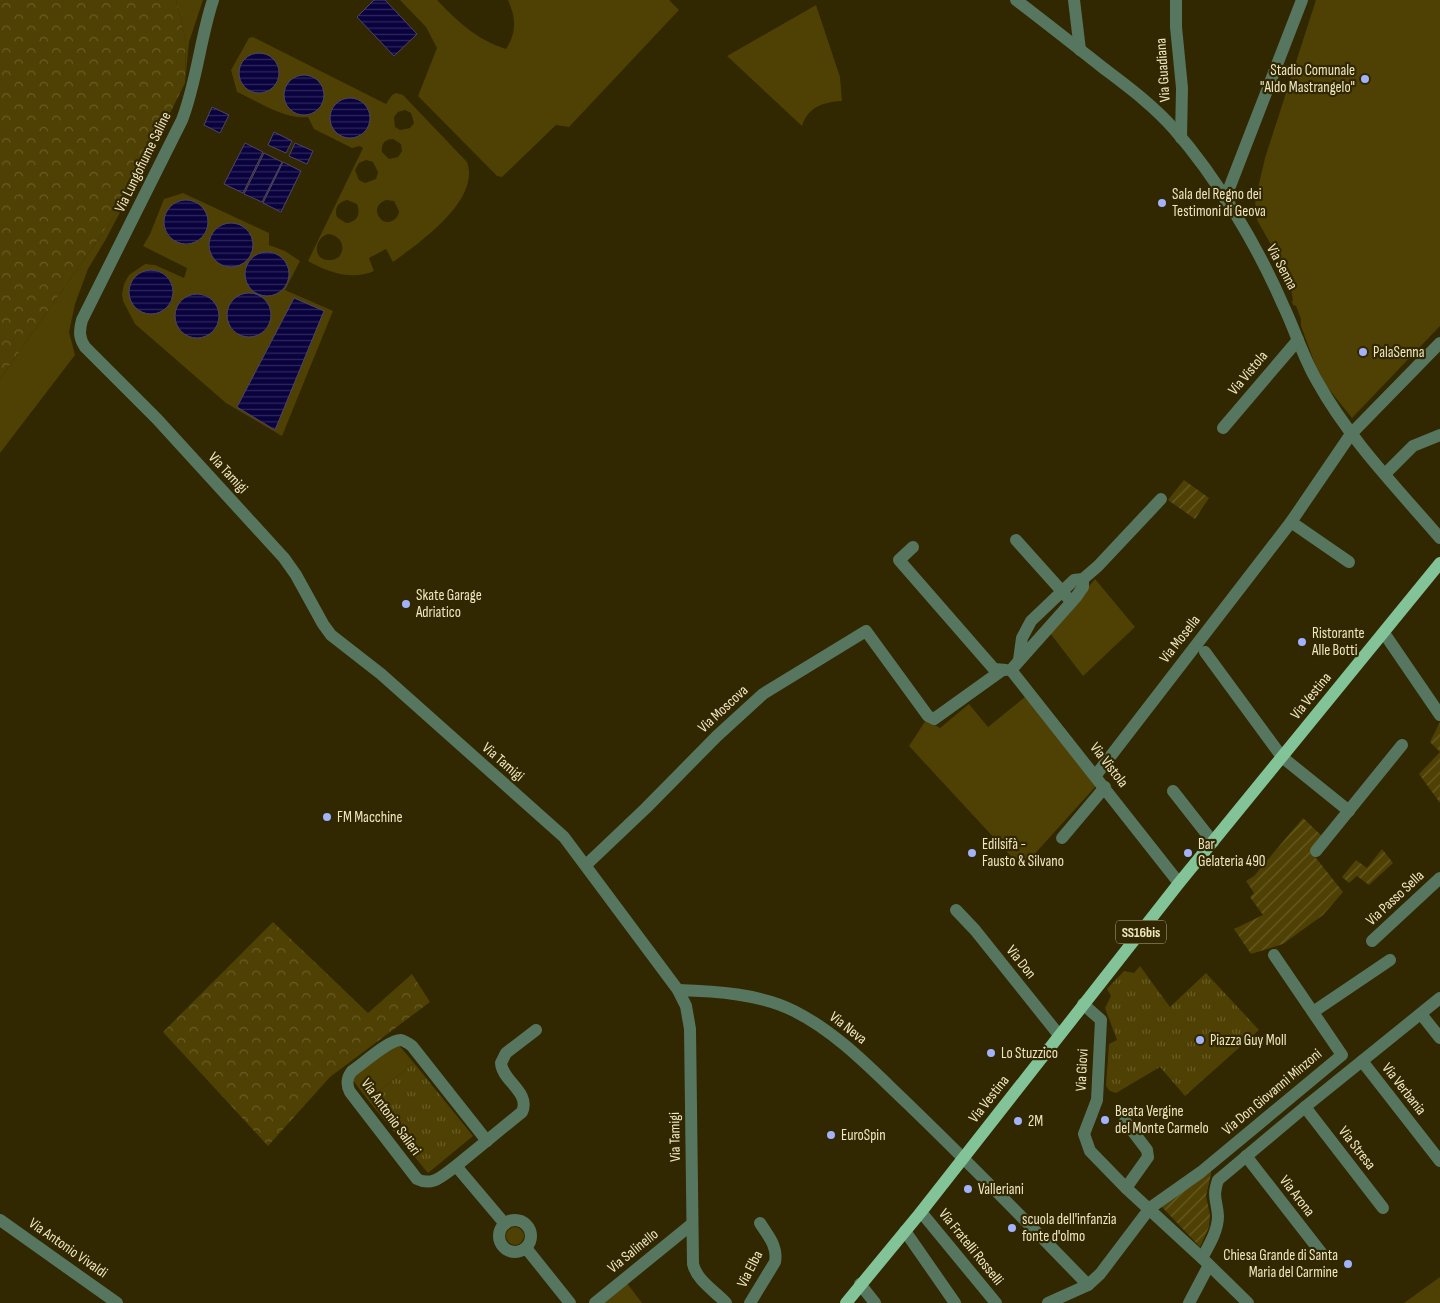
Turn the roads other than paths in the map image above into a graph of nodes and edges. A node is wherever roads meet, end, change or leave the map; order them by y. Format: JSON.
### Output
{"nodes":[{"id":1,"x":213,"y":0,"type":"edge"},
{"id":2,"x":1016,"y":0,"type":"edge"},
{"id":3,"x":1074,"y":0,"type":"edge"},
{"id":4,"x":1176,"y":0,"type":"edge"},
{"id":5,"x":1302,"y":0,"type":"edge"},
{"id":6,"x":1080,"y":50,"type":"junction"},
{"id":7,"x":1181,"y":138,"type":"junction"},
{"id":8,"x":1226,"y":199,"type":"junction"},
{"id":9,"x":79,"y":329,"type":"joint"},
{"id":10,"x":1298,"y":340,"type":"junction"},
{"id":11,"x":1440,"y":343,"type":"edge"},
{"id":12,"x":1223,"y":428,"type":"dead end"},
{"id":13,"x":1351,"y":434,"type":"junction"},
{"id":14,"x":1440,"y":435,"type":"edge"},
{"id":15,"x":1385,"y":474,"type":"junction"},
{"id":16,"x":1161,"y":500,"type":"dead end"},
{"id":17,"x":1291,"y":522,"type":"junction"},
{"id":18,"x":1440,"y":538,"type":"edge"},
{"id":19,"x":1016,"y":540,"type":"dead end"},
{"id":20,"x":913,"y":547,"type":"dead end"},
{"id":21,"x":1349,"y":562,"type":"dead end"},
{"id":22,"x":1440,"y":563,"type":"edge"},
{"id":23,"x":1084,"y":579,"type":"junction"},
{"id":24,"x":1062,"y":592,"type":"junction"},
{"id":25,"x":1072,"y":602,"type":"junction"},
{"id":26,"x":1384,"y":633,"type":"junction"},
{"id":27,"x":1205,"y":652,"type":"dead end"},
{"id":28,"x":1011,"y":667,"type":"junction"},
{"id":29,"x":1440,"y":715,"type":"edge"},
{"id":30,"x":1402,"y":745,"type":"dead end"},
{"id":31,"x":1282,"y":757,"type":"junction"},
{"id":32,"x":1096,"y":775,"type":"junction"},
{"id":33,"x":1105,"y":787,"type":"junction"},
{"id":34,"x":1173,"y":791,"type":"dead end"},
{"id":35,"x":1349,"y":811,"type":"junction"},
{"id":36,"x":1062,"y":838,"type":"dead end"},
{"id":37,"x":1212,"y":842,"type":"junction"},
{"id":38,"x":1316,"y":851,"type":"dead end"},
{"id":39,"x":586,"y":865,"type":"junction"},
{"id":40,"x":1440,"y":878,"type":"edge"},
{"id":41,"x":1179,"y":883,"type":"junction"},
{"id":42,"x":956,"y":910,"type":"dead end"},
{"id":43,"x":1372,"y":941,"type":"dead end"},
{"id":44,"x":1274,"y":955,"type":"dead end"},
{"id":45,"x":1390,"y":960,"type":"dead end"},
{"id":46,"x":678,"y":990,"type":"junction"},
{"id":47,"x":1440,"y":998,"type":"edge"},
{"id":48,"x":1084,"y":1004,"type":"junction"},
{"id":49,"x":1313,"y":1012,"type":"junction"},
{"id":50,"x":1421,"y":1014,"type":"junction"},
{"id":51,"x":536,"y":1030,"type":"dead end"},
{"id":52,"x":1059,"y":1035,"type":"junction"},
{"id":53,"x":1440,"y":1038,"type":"edge"},
{"id":54,"x":1362,"y":1061,"type":"junction"},
{"id":55,"x":1305,"y":1107,"type":"junction"},
{"id":56,"x":1125,"y":1121,"type":"dead end"},
{"id":57,"x":487,"y":1141,"type":"junction"},
{"id":58,"x":1246,"y":1156,"type":"junction"},
{"id":59,"x":964,"y":1158,"type":"junction"},
{"id":60,"x":1440,"y":1161,"type":"edge"},
{"id":61,"x":456,"y":1166,"type":"junction"},
{"id":62,"x":1126,"y":1188,"type":"junction"},
{"id":63,"x":1150,"y":1208,"type":"junction"},
{"id":64,"x":1383,"y":1208,"type":"dead end"},
{"id":65,"x":922,"y":1212,"type":"junction"},
{"id":66,"x":0,"y":1220,"type":"edge"},
{"id":67,"x":760,"y":1223,"type":"dead end"},
{"id":68,"x":505,"y":1224,"type":"junction"},
{"id":69,"x":692,"y":1224,"type":"junction"},
{"id":70,"x":905,"y":1231,"type":"junction"},
{"id":71,"x":526,"y":1248,"type":"junction"},
{"id":72,"x":1323,"y":1256,"type":"dead end"},
{"id":73,"x":1206,"y":1261,"type":"junction"},
{"id":74,"x":860,"y":1284,"type":"junction"},
{"id":75,"x":1088,"y":1285,"type":"junction"},
{"id":76,"x":117,"y":1303,"type":"edge"},
{"id":77,"x":570,"y":1303,"type":"edge"},
{"id":78,"x":595,"y":1303,"type":"edge"},
{"id":79,"x":726,"y":1303,"type":"edge"},
{"id":80,"x":750,"y":1303,"type":"edge"},
{"id":81,"x":846,"y":1303,"type":"edge"},
{"id":82,"x":875,"y":1303,"type":"edge"},
{"id":83,"x":955,"y":1303,"type":"edge"},
{"id":84,"x":996,"y":1303,"type":"edge"},
{"id":85,"x":1048,"y":1303,"type":"edge"},
{"id":86,"x":1189,"y":1303,"type":"edge"},
{"id":87,"x":1248,"y":1303,"type":"edge"}],
"edges":[{"from":1,"to":9,"type":"street","name":"Via Lungofiume Saline"},
{"from":2,"to":6,"type":"street","name":"Via Senna"},
{"from":3,"to":6,"type":"street"},
{"from":4,"to":7,"type":"street","name":"Via Guadiana"},
{"from":5,"to":8,"type":"street"},
{"from":6,"to":7,"type":"street","name":"Via Senna"},
{"from":7,"to":8,"type":"street","name":"Via Senna"},
{"from":8,"to":10,"type":"street","name":"Via Senna"},
{"from":9,"to":39,"type":"street","name":"Via Tamigi"},
{"from":10,"to":12,"type":"street","name":"Via Vistola"},
{"from":10,"to":13,"type":"street","name":"Via Senna"},
{"from":11,"to":13,"type":"street","name":"Via Mosella"},
{"from":13,"to":15,"type":"street","name":"Via Senna"},
{"from":13,"to":17,"type":"street","name":"Via Mosella"},
{"from":14,"to":15,"type":"street"},
{"from":15,"to":18,"type":"street","name":"Via Senna"},
{"from":16,"to":23,"type":"street"},
{"from":17,"to":21,"type":"street"},
{"from":17,"to":32,"type":"street","name":"Via Mosella"},
{"from":19,"to":24,"type":"street"},
{"from":20,"to":28,"type":"street","name":"Via Vistola"},
{"from":22,"to":26,"type":"main road","name":"Via Vestina","number":"SS16bis"},
{"from":23,"to":24,"type":"street"},
{"from":23,"to":25,"type":"street"},
{"from":24,"to":25,"type":"street"},
{"from":24,"to":28,"type":"street"},
{"from":25,"to":28,"type":"street"},
{"from":26,"to":29,"type":"street"},
{"from":26,"to":31,"type":"main road","name":"Via Vestina","number":"SS16bis"},
{"from":27,"to":31,"type":"street"},
{"from":28,"to":32,"type":"street","name":"Via Vistola"},
{"from":28,"to":39,"type":"street","name":"Via Moscova"},
{"from":30,"to":35,"type":"street"},
{"from":31,"to":35,"type":"street"},
{"from":31,"to":37,"type":"main road","name":"Via Vestina","number":"SS16bis"},
{"from":32,"to":33,"type":"street","name":"Via Vistola"},
{"from":33,"to":36,"type":"street"},
{"from":33,"to":41,"type":"street","name":"Via Vistola"},
{"from":34,"to":37,"type":"street"},
{"from":35,"to":38,"type":"street"},
{"from":37,"to":41,"type":"main road","name":"Via Vestina","number":"SS16bis"},
{"from":39,"to":46,"type":"street","name":"Via Tamigi"},
{"from":40,"to":43,"type":"street","name":"Via Passo Sella"},
{"from":41,"to":48,"type":"main road","name":"Via Vestina","number":"SS16bis"},
{"from":42,"to":52,"type":"street","name":"Via Don"},
{"from":44,"to":49,"type":"street","name":"Via Don Giovanni Minzoni"},
{"from":45,"to":49,"type":"street"},
{"from":46,"to":59,"type":"street","name":"Via Neva"},
{"from":46,"to":69,"type":"street","name":"Via Tamigi"},
{"from":47,"to":50,"type":"street"},
{"from":48,"to":52,"type":"main road","name":"Via Vestina","number":"SS16bis"},
{"from":48,"to":62,"type":"street","name":"Via Giovi"},
{"from":49,"to":63,"type":"street","name":"Via Don Giovanni Minzoni"},
{"from":50,"to":53,"type":"street"},
{"from":50,"to":54,"type":"street"},
{"from":51,"to":57,"type":"street","name":"Via Antonio Salieri"},
{"from":52,"to":59,"type":"main road","name":"Via Vestina","number":"SS16bis"},
{"from":54,"to":55,"type":"street"},
{"from":54,"to":60,"type":"street","name":"Via Verbania"},
{"from":55,"to":58,"type":"street"},
{"from":55,"to":64,"type":"street","name":"Via Stresa"},
{"from":56,"to":62,"type":"street"},
{"from":57,"to":61,"type":"street","name":"Via Antonio Salieri"},
{"from":57,"to":61,"type":"street","name":"Via Antonio Salieri"},
{"from":58,"to":72,"type":"street","name":"Via Arona"},
{"from":58,"to":73,"type":"street"},
{"from":59,"to":65,"type":"main road","name":"Via Vestina","number":"SS16bis"},
{"from":59,"to":75,"type":"street","name":"Via Neva"},
{"from":61,"to":68,"type":"street"},
{"from":62,"to":63,"type":"street","name":"Via Giovi"},
{"from":63,"to":73,"type":"street","name":"Via Giovi"},
{"from":63,"to":75,"type":"street","name":"Via Don Giovanni Minzoni"},
{"from":65,"to":70,"type":"main road","name":"Via Vestina","number":"SS16bis"},
{"from":65,"to":84,"type":"street","name":"Via Fratelli Rosselli"},
{"from":66,"to":76,"type":"street","name":"Via Antonio Vivaldi"},
{"from":67,"to":80,"type":"street","name":"Via Elba"},
{"from":68,"to":71,"type":"street"},
{"from":68,"to":71,"type":"street"},
{"from":69,"to":78,"type":"street","name":"Via Salinello"},
{"from":69,"to":79,"type":"street","name":"Via Tamigi"},
{"from":70,"to":74,"type":"main road","name":"Via Vestina","number":"SS16bis"},
{"from":70,"to":83,"type":"street"},
{"from":71,"to":77,"type":"street"},
{"from":73,"to":86,"type":"street"},
{"from":73,"to":87,"type":"street","name":"Via Giovi"},
{"from":74,"to":81,"type":"main road","name":"Via Vestina","number":"SS16bis"},
{"from":74,"to":82,"type":"street"},
{"from":75,"to":85,"type":"street","name":"Via Don Giovanni Minzoni"}]}
